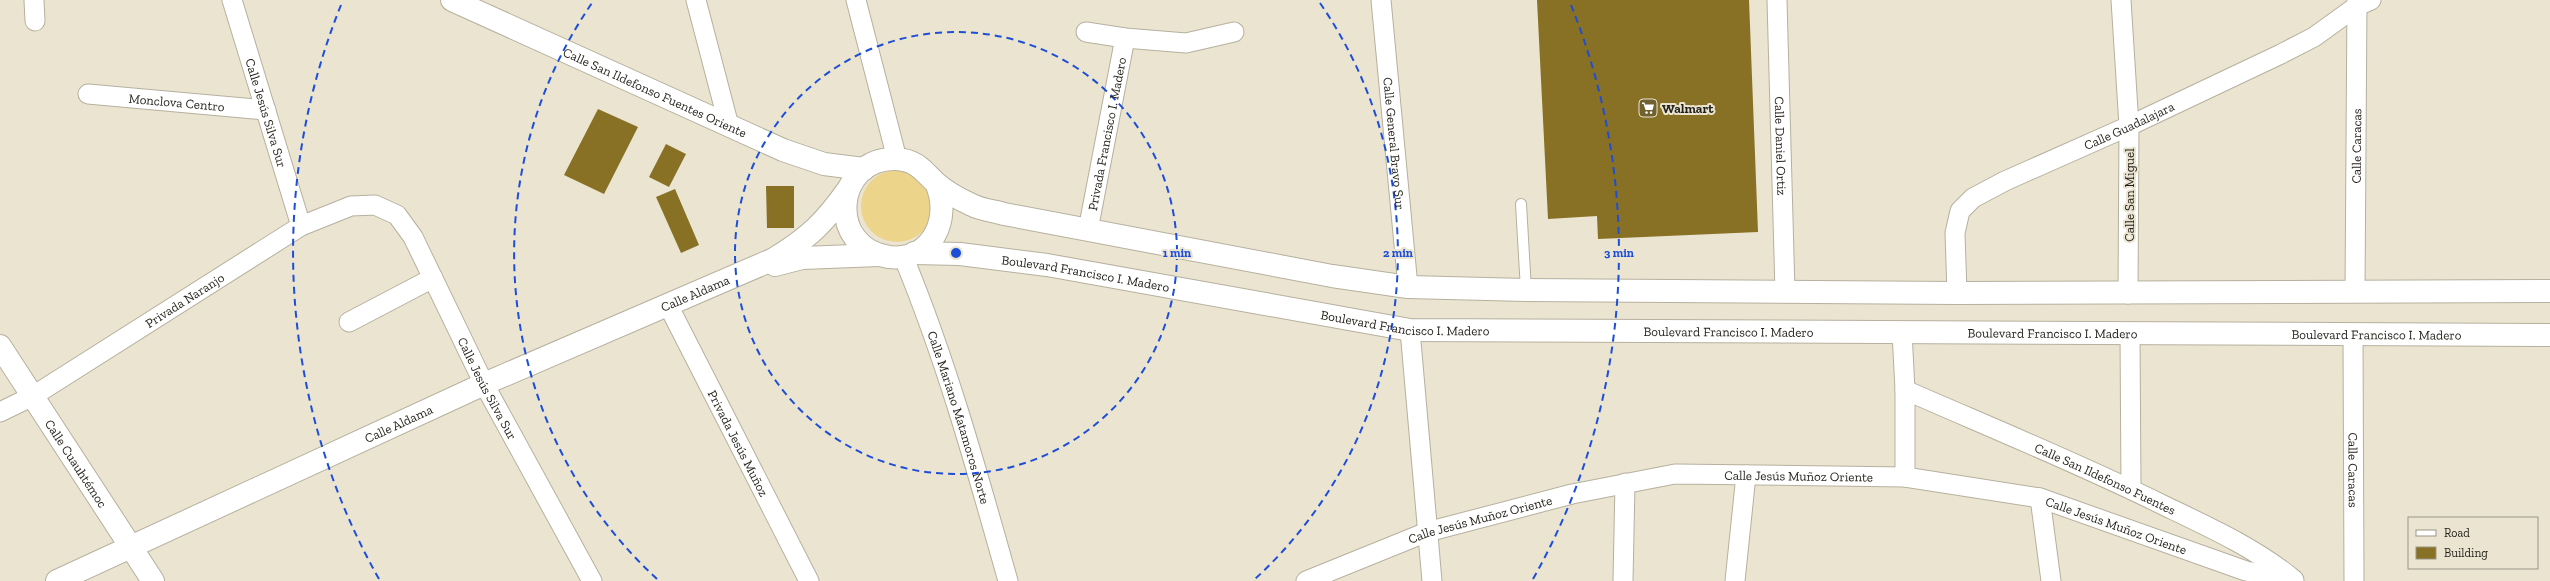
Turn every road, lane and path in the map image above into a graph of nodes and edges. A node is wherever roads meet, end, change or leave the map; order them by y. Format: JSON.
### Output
{"nodes":[{"id":1,"x":34,"y":0,"type":"edge"},
{"id":2,"x":232,"y":0,"type":"edge"},
{"id":3,"x":696,"y":0,"type":"edge"},
{"id":4,"x":856,"y":0,"type":"edge"},
{"id":5,"x":1380,"y":0,"type":"edge"},
{"id":6,"x":1777,"y":0,"type":"edge"},
{"id":7,"x":2121,"y":0,"type":"edge"},
{"id":8,"x":466,"y":2,"type":"edge"},
{"id":9,"x":2362,"y":2,"type":"edge"},
{"id":10,"x":35,"y":21,"type":"dead end"},
{"id":11,"x":1086,"y":32,"type":"dead end"},
{"id":12,"x":1234,"y":32,"type":"dead end"},
{"id":13,"x":1125,"y":38,"type":"junction"},
{"id":14,"x":88,"y":94,"type":"dead end"},
{"id":15,"x":266,"y":110,"type":"junction"},
{"id":16,"x":729,"y":126,"type":"junction"},
{"id":17,"x":2129,"y":126,"type":"junction"},
{"id":18,"x":897,"y":159,"type":"junction"},
{"id":19,"x":864,"y":169,"type":"junction"},
{"id":20,"x":936,"y":183,"type":"junction"},
{"id":21,"x":849,"y":188,"type":"junction"},
{"id":22,"x":1521,"y":204,"type":"dead end"},
{"id":23,"x":375,"y":205,"type":"joint"},
{"id":24,"x":301,"y":226,"type":"junction"},
{"id":25,"x":1088,"y":230,"type":"junction"},
{"id":26,"x":879,"y":255,"type":"junction"},
{"id":27,"x":908,"y":255,"type":"junction"},
{"id":28,"x":743,"y":273,"type":"junction"},
{"id":29,"x":433,"y":278,"type":"junction"},
{"id":30,"x":1408,"y":287,"type":"junction"},
{"id":31,"x":1526,"y":290,"type":"junction"},
{"id":32,"x":2550,"y":291,"type":"edge"},
{"id":33,"x":1785,"y":292,"type":"junction"},
{"id":34,"x":2355,"y":292,"type":"junction"},
{"id":35,"x":1957,"y":293,"type":"junction"},
{"id":36,"x":2128,"y":294,"type":"junction"},
{"id":37,"x":668,"y":305,"type":"junction"},
{"id":38,"x":349,"y":322,"type":"dead end"},
{"id":39,"x":1410,"y":330,"type":"junction"},
{"id":40,"x":1902,"y":332,"type":"junction"},
{"id":41,"x":2130,"y":333,"type":"junction"},
{"id":42,"x":2353,"y":335,"type":"junction"},
{"id":43,"x":2550,"y":335,"type":"edge"},
{"id":44,"x":0,"y":346,"type":"edge"},
{"id":45,"x":484,"y":384,"type":"junction"},
{"id":46,"x":1905,"y":390,"type":"junction"},
{"id":47,"x":33,"y":396,"type":"junction"},
{"id":48,"x":0,"y":412,"type":"edge"},
{"id":49,"x":1746,"y":475,"type":"junction"},
{"id":50,"x":1905,"y":477,"type":"junction"},
{"id":51,"x":1625,"y":483,"type":"junction"},
{"id":52,"x":2131,"y":489,"type":"junction"},
{"id":53,"x":2040,"y":498,"type":"junction"},
{"id":54,"x":1427,"y":532,"type":"junction"},
{"id":55,"x":131,"y":546,"type":"junction"},
{"id":56,"x":2296,"y":580,"type":"edge"},
{"id":57,"x":56,"y":581,"type":"edge"},
{"id":58,"x":153,"y":581,"type":"edge"},
{"id":59,"x":592,"y":581,"type":"edge"},
{"id":60,"x":809,"y":581,"type":"edge"},
{"id":61,"x":1008,"y":581,"type":"edge"},
{"id":62,"x":1306,"y":581,"type":"edge"},
{"id":63,"x":1432,"y":581,"type":"edge"},
{"id":64,"x":1623,"y":581,"type":"edge"},
{"id":65,"x":1735,"y":581,"type":"edge"},
{"id":66,"x":2051,"y":581,"type":"edge"},
{"id":67,"x":2354,"y":581,"type":"edge"}],
"edges":[{"from":1,"to":10,"type":"street"},
{"from":2,"to":15,"type":"street","name":"Calle Jesús Silva Sur"},
{"from":3,"to":16,"type":"street"},
{"from":4,"to":18,"type":"street"},
{"from":5,"to":30,"type":"street","name":"Calle General Bravo Sur"},
{"from":6,"to":33,"type":"street","name":"Calle Daniel Ortiz"},
{"from":7,"to":17,"type":"street","name":"Calle San Miguel"},
{"from":8,"to":16,"type":"main road","name":"Calle San Ildefonso Fuentes Oriente"},
{"from":9,"to":17,"type":"street","name":"Calle Guadalajara"},
{"from":9,"to":34,"type":"street","name":"Calle Caracas"},
{"from":11,"to":13,"type":"street"},
{"from":12,"to":13,"type":"street"},
{"from":13,"to":25,"type":"street","name":"Privada Francisco I. Madero"},
{"from":14,"to":15,"type":"street","name":"Monclova Centro"},
{"from":15,"to":24,"type":"street","name":"Calle Jesús Silva Sur"},
{"from":16,"to":19,"type":"main road","name":"Calle San Ildefonso Fuentes Oriente"},
{"from":17,"to":35,"type":"street","name":"Calle Guadalajara"},
{"from":17,"to":36,"type":"street","name":"Calle San Miguel"},
{"from":18,"to":19,"type":"main road"},
{"from":18,"to":20,"type":"main road"},
{"from":19,"to":21,"type":"main road"},
{"from":20,"to":25,"type":"main road"},
{"from":20,"to":27,"type":"main road"},
{"from":21,"to":26,"type":"main road"},
{"from":21,"to":28,"type":"main road","name":"Calle Aldama"},
{"from":22,"to":31,"type":"lane"},
{"from":23,"to":24,"type":"street","name":"Privada Naranjo"},
{"from":23,"to":29,"type":"street","name":"Calle Jesús Silva Sur"},
{"from":24,"to":47,"type":"street","name":"Privada Naranjo"},
{"from":25,"to":30,"type":"main road"},
{"from":26,"to":27,"type":"main road"},
{"from":26,"to":28,"type":"main road","name":"Calle Aldama"},
{"from":27,"to":39,"type":"main road","name":"Boulevard Francisco I. Madero"},
{"from":27,"to":61,"type":"street","name":"Calle Mariano Matamoros Norte"},
{"from":28,"to":37,"type":"main road","name":"Calle Aldama"},
{"from":29,"to":38,"type":"street"},
{"from":29,"to":45,"type":"street","name":"Calle Jesús Silva Sur"},
{"from":30,"to":31,"type":"main road"},
{"from":31,"to":33,"type":"main road"},
{"from":32,"to":34,"type":"main road"},
{"from":33,"to":35,"type":"main road"},
{"from":34,"to":36,"type":"main road"},
{"from":35,"to":36,"type":"main road"},
{"from":37,"to":45,"type":"main road","name":"Calle Aldama"},
{"from":37,"to":60,"type":"street","name":"Privada Jesús Muñoz"},
{"from":39,"to":40,"type":"main road","name":"Boulevard Francisco I. Madero"},
{"from":39,"to":54,"type":"street"},
{"from":40,"to":41,"type":"main road","name":"Boulevard Francisco I. Madero"},
{"from":40,"to":46,"type":"street"},
{"from":41,"to":42,"type":"main road","name":"Boulevard Francisco I. Madero"},
{"from":41,"to":52,"type":"street"},
{"from":42,"to":43,"type":"main road","name":"Boulevard Francisco I. Madero"},
{"from":42,"to":67,"type":"street","name":"Calle Caracas"},
{"from":44,"to":47,"type":"main road","name":"Calle Cuauhtémoc"},
{"from":45,"to":55,"type":"main road","name":"Calle Aldama"},
{"from":45,"to":59,"type":"street","name":"Calle Jesús Silva Sur"},
{"from":46,"to":50,"type":"street"},
{"from":46,"to":52,"type":"street","name":"Calle San Ildefonso Fuentes"},
{"from":47,"to":48,"type":"street","name":"Privada Naranjo"},
{"from":47,"to":55,"type":"main road","name":"Calle Cuauhtémoc"},
{"from":49,"to":50,"type":"street","name":"Calle Jesús Muñoz Oriente"},
{"from":49,"to":51,"type":"street","name":"Calle Jesús Muñoz Oriente"},
{"from":49,"to":65,"type":"street"},
{"from":50,"to":53,"type":"street","name":"Calle Jesús Muñoz Oriente"},
{"from":51,"to":54,"type":"street","name":"Calle Jesús Muñoz Oriente"},
{"from":51,"to":64,"type":"street"},
{"from":52,"to":56,"type":"street","name":"Calle San Ildefonso Fuentes"},
{"from":53,"to":56,"type":"street","name":"Calle Jesús Muñoz Oriente"},
{"from":53,"to":66,"type":"street"},
{"from":54,"to":62,"type":"street","name":"Calle Jesús Muñoz Oriente"},
{"from":54,"to":63,"type":"street"},
{"from":55,"to":57,"type":"main road","name":"Calle Aldama"},
{"from":55,"to":58,"type":"main road","name":"Calle Cuauhtémoc"}]}
